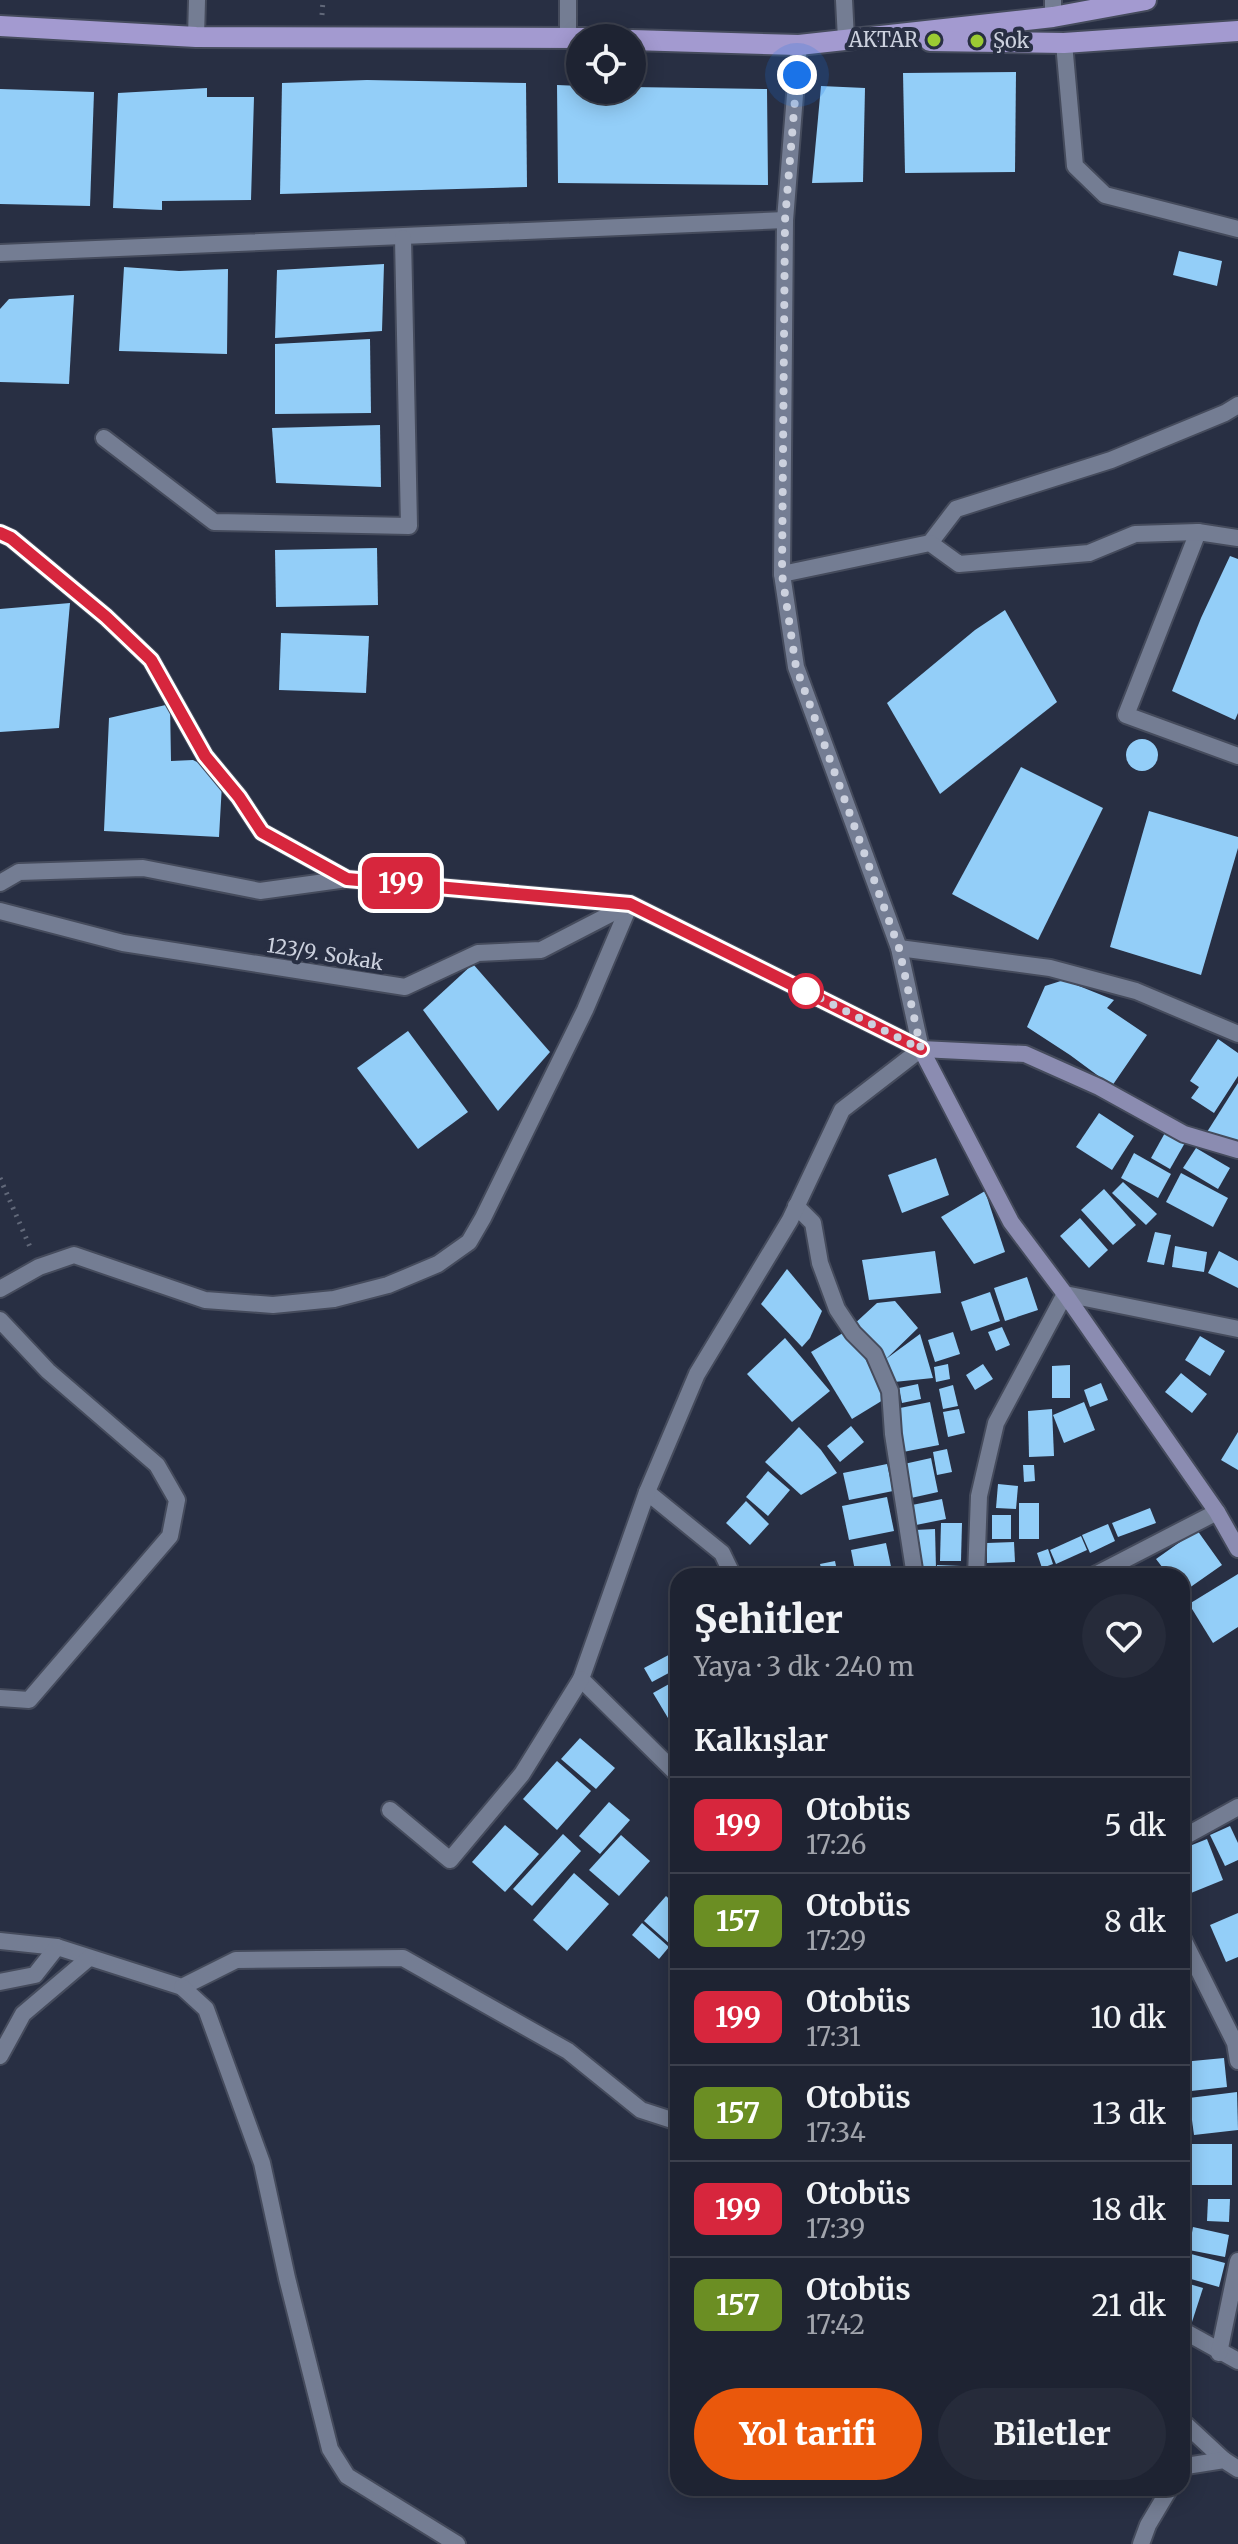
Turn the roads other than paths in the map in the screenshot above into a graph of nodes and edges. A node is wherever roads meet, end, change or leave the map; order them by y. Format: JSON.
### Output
{"nodes":[{"id":1,"x":197,"y":0,"type":"edge"},
{"id":2,"x":568,"y":0,"type":"edge"},
{"id":3,"x":844,"y":0,"type":"edge"},
{"id":4,"x":1146,"y":0,"type":"edge"},
{"id":5,"x":1053,"y":8,"type":"edge"},
{"id":6,"x":573,"y":24,"type":"edge"},
{"id":7,"x":0,"y":26,"type":"edge"},
{"id":8,"x":1234,"y":34,"type":"edge"},
{"id":9,"x":196,"y":37,"type":"junction"},
{"id":10,"x":566,"y":38,"type":"edge"},
{"id":11,"x":846,"y":39,"type":"junction"},
{"id":12,"x":646,"y":40,"type":"edge"},
{"id":13,"x":1064,"y":43,"type":"junction"},
{"id":14,"x":799,"y":45,"type":"junction"},
{"id":15,"x":785,"y":220,"type":"junction"},
{"id":16,"x":1238,"y":229,"type":"edge"},
{"id":17,"x":403,"y":238,"type":"junction"},
{"id":18,"x":0,"y":253,"type":"edge"},
{"id":19,"x":1238,"y":405,"type":"edge"},
{"id":20,"x":104,"y":438,"type":"dead end"},
{"id":21,"x":1198,"y":532,"type":"junction"},
{"id":22,"x":0,"y":533,"type":"edge"},
{"id":23,"x":1238,"y":538,"type":"edge"},
{"id":24,"x":930,"y":543,"type":"junction"},
{"id":25,"x":782,"y":574,"type":"junction"},
{"id":26,"x":1238,"y":756,"type":"edge"},
{"id":27,"x":347,"y":879,"type":"junction"},
{"id":28,"x":0,"y":883,"type":"edge"},
{"id":29,"x":630,"y":904,"type":"junction"},
{"id":30,"x":0,"y":911,"type":"edge"},
{"id":31,"x":899,"y":948,"type":"junction"},
{"id":32,"x":1238,"y":1034,"type":"edge"},
{"id":33,"x":921,"y":1049,"type":"junction"},
{"id":34,"x":1238,"y":1150,"type":"edge"},
{"id":35,"x":796,"y":1206,"type":"junction"},
{"id":36,"x":0,"y":1289,"type":"edge"},
{"id":37,"x":1065,"y":1294,"type":"junction"},
{"id":38,"x":0,"y":1320,"type":"edge"},
{"id":39,"x":1238,"y":1329,"type":"edge"},
{"id":40,"x":647,"y":1492,"type":"junction"},
{"id":41,"x":1217,"y":1512,"type":"junction"},
{"id":42,"x":1238,"y":1549,"type":"edge"},
{"id":43,"x":729,"y":1568,"type":"edge"},
{"id":44,"x":914,"y":1568,"type":"edge"},
{"id":45,"x":976,"y":1568,"type":"edge"},
{"id":46,"x":1108,"y":1568,"type":"edge"},
{"id":47,"x":581,"y":1679,"type":"junction"},
{"id":48,"x":0,"y":1698,"type":"edge"},
{"id":49,"x":670,"y":1767,"type":"edge"},
{"id":50,"x":1238,"y":1807,"type":"edge"},
{"id":51,"x":390,"y":1810,"type":"dead end"},
{"id":52,"x":1190,"y":1834,"type":"edge"},
{"id":53,"x":0,"y":1941,"type":"edge"},
{"id":54,"x":57,"y":1947,"type":"junction"},
{"id":55,"x":1190,"y":1953,"type":"edge"},
{"id":56,"x":89,"y":1958,"type":"junction"},
{"id":57,"x":0,"y":1982,"type":"edge"},
{"id":58,"x":182,"y":1987,"type":"junction"},
{"id":59,"x":1236,"y":2042,"type":"edge"},
{"id":60,"x":0,"y":2056,"type":"edge"},
{"id":61,"x":1238,"y":2061,"type":"edge"},
{"id":62,"x":670,"y":2119,"type":"edge"},
{"id":63,"x":1238,"y":2261,"type":"edge"},
{"id":64,"x":1190,"y":2335,"type":"edge"},
{"id":65,"x":1219,"y":2353,"type":"junction"},
{"id":66,"x":1238,"y":2361,"type":"edge"},
{"id":67,"x":1190,"y":2428,"type":"edge"},
{"id":68,"x":1231,"y":2464,"type":"edge"},
{"id":69,"x":1190,"y":2466,"type":"edge"},
{"id":70,"x":1165,"y":2496,"type":"edge"},
{"id":71,"x":457,"y":2544,"type":"edge"},
{"id":72,"x":1141,"y":2544,"type":"edge"}],
"edges":[{"from":1,"to":9,"type":"street"},
{"from":2,"to":6,"type":"street"},
{"from":3,"to":11,"type":"street"},
{"from":4,"to":5,"type":"main road"},
{"from":5,"to":11,"type":"main road"},
{"from":7,"to":9,"type":"main road"},
{"from":8,"to":13,"type":"main road"},
{"from":9,"to":10,"type":"main road"},
{"from":11,"to":13,"type":"main road"},
{"from":11,"to":14,"type":"main road"},
{"from":12,"to":14,"type":"main road"},
{"from":13,"to":16,"type":"street"},
{"from":14,"to":15,"type":"street"},
{"from":15,"to":17,"type":"street"},
{"from":15,"to":25,"type":"street"},
{"from":17,"to":18,"type":"street"},
{"from":17,"to":20,"type":"street"},
{"from":19,"to":24,"type":"street"},
{"from":21,"to":23,"type":"street"},
{"from":21,"to":24,"type":"street"},
{"from":21,"to":26,"type":"street"},
{"from":22,"to":27,"type":"street"},
{"from":24,"to":25,"type":"street"},
{"from":25,"to":31,"type":"street"},
{"from":27,"to":28,"type":"street"},
{"from":27,"to":29,"type":"street"},
{"from":29,"to":30,"type":"street","name":"123/9. Sokak"},
{"from":29,"to":33,"type":"street"},
{"from":29,"to":36,"type":"street"},
{"from":31,"to":32,"type":"street"},
{"from":31,"to":33,"type":"street"},
{"from":33,"to":34,"type":"street"},
{"from":33,"to":35,"type":"street"},
{"from":33,"to":37,"type":"street"},
{"from":35,"to":40,"type":"street"},
{"from":35,"to":44,"type":"street"},
{"from":37,"to":39,"type":"street"},
{"from":37,"to":41,"type":"street"},
{"from":37,"to":45,"type":"street"},
{"from":38,"to":48,"type":"street"},
{"from":40,"to":43,"type":"street"},
{"from":40,"to":47,"type":"street"},
{"from":41,"to":42,"type":"street"},
{"from":41,"to":46,"type":"street"},
{"from":47,"to":49,"type":"street"},
{"from":47,"to":51,"type":"street"},
{"from":50,"to":52,"type":"street"},
{"from":53,"to":54,"type":"street"},
{"from":54,"to":56,"type":"street"},
{"from":54,"to":57,"type":"street"},
{"from":55,"to":59,"type":"street"},
{"from":56,"to":58,"type":"street"},
{"from":56,"to":60,"type":"street"},
{"from":58,"to":62,"type":"street"},
{"from":58,"to":71,"type":"street"},
{"from":59,"to":61,"type":"street"},
{"from":63,"to":65,"type":"street"},
{"from":64,"to":65,"type":"street"},
{"from":65,"to":66,"type":"street"},
{"from":67,"to":68,"type":"street"},
{"from":68,"to":69,"type":"street"},
{"from":70,"to":72,"type":"street"}]}
